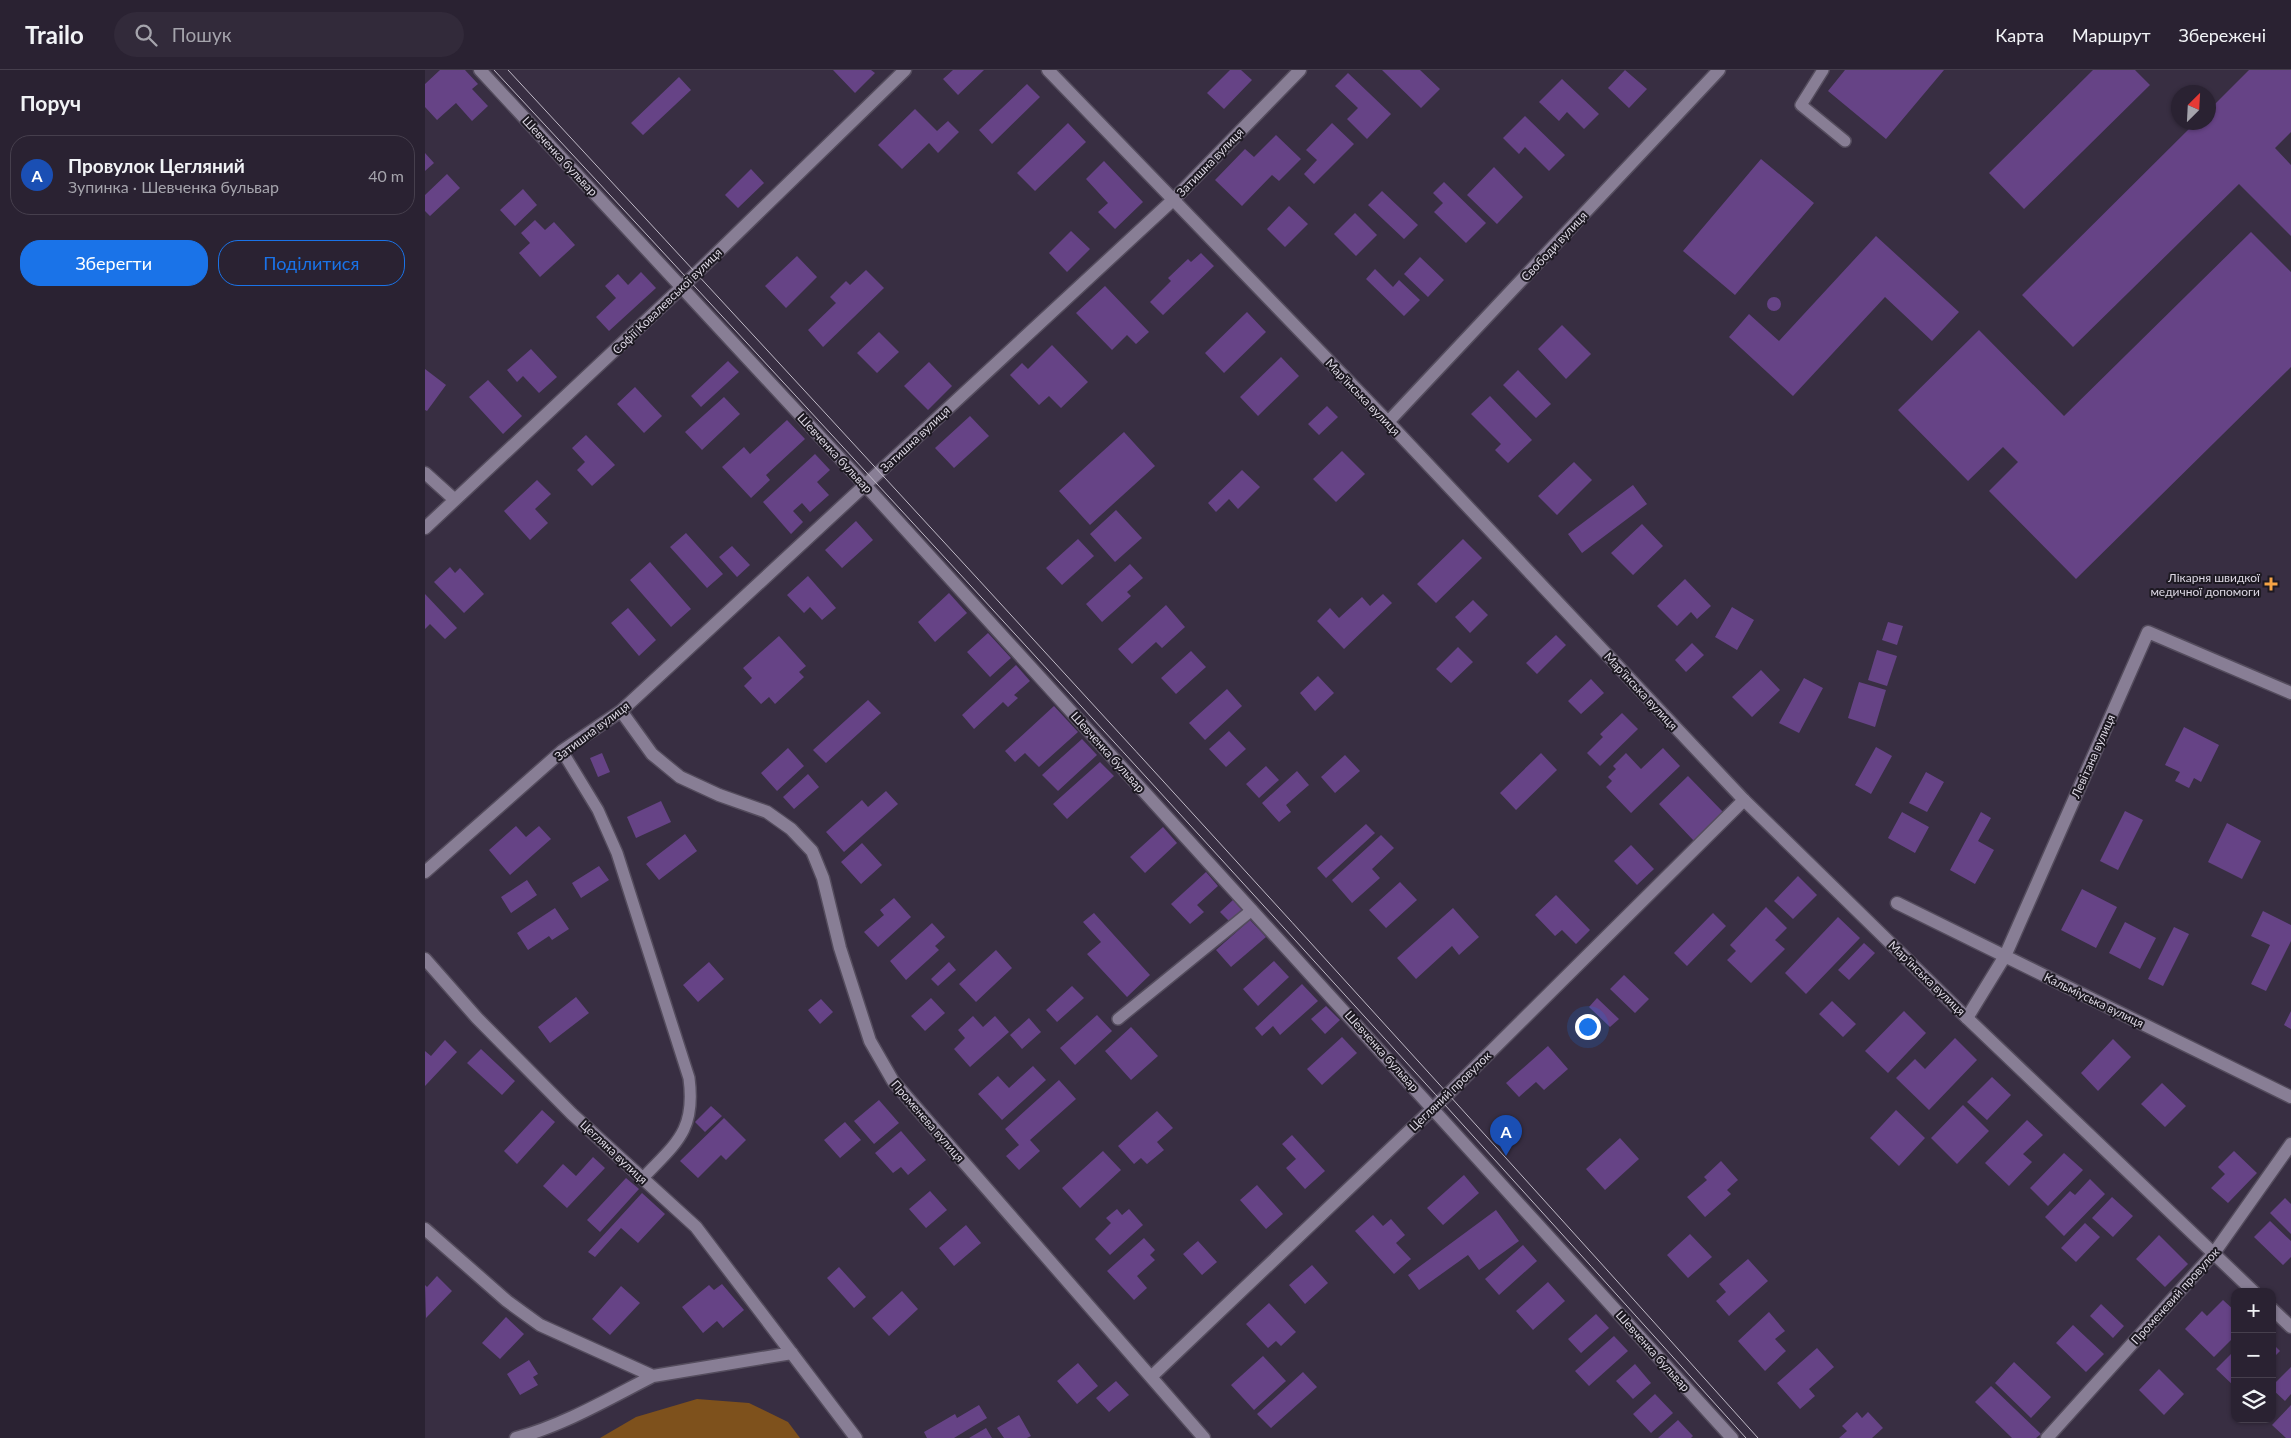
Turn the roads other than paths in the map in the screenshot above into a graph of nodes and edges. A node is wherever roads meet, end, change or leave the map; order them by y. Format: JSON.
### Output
{"nodes":[{"id":1,"x":480,"y":70,"type":"edge"},
{"id":2,"x":905,"y":70,"type":"edge"},
{"id":3,"x":1048,"y":70,"type":"edge"},
{"id":4,"x":1300,"y":70,"type":"edge"},
{"id":5,"x":1719,"y":70,"type":"edge"},
{"id":6,"x":1823,"y":70,"type":"edge"},
{"id":7,"x":1845,"y":141,"type":"dead end"},
{"id":8,"x":1174,"y":199,"type":"junction"},
{"id":9,"x":682,"y":288,"type":"junction"},
{"id":10,"x":1388,"y":422,"type":"junction"},
{"id":11,"x":425,"y":473,"type":"edge"},
{"id":12,"x":865,"y":485,"type":"junction"},
{"id":13,"x":455,"y":500,"type":"junction"},
{"id":14,"x":425,"y":528,"type":"edge"},
{"id":15,"x":2291,"y":693,"type":"edge"},
{"id":16,"x":621,"y":711,"type":"junction"},
{"id":17,"x":562,"y":751,"type":"junction"},
{"id":18,"x":1745,"y":800,"type":"junction"},
{"id":19,"x":425,"y":872,"type":"edge"},
{"id":20,"x":1897,"y":903,"type":"dead end"},
{"id":21,"x":1252,"y":910,"type":"junction"},
{"id":22,"x":2005,"y":956,"type":"junction"},
{"id":23,"x":425,"y":958,"type":"edge"},
{"id":24,"x":1967,"y":1018,"type":"junction"},
{"id":25,"x":1118,"y":1019,"type":"dead end"},
{"id":26,"x":2291,"y":1097,"type":"edge"},
{"id":27,"x":1433,"y":1108,"type":"junction"},
{"id":28,"x":2291,"y":1144,"type":"edge"},
{"id":29,"x":643,"y":1178,"type":"junction"},
{"id":30,"x":425,"y":1229,"type":"edge"},
{"id":31,"x":2214,"y":1253,"type":"junction"},
{"id":32,"x":2250,"y":1288,"type":"edge"},
{"id":33,"x":2276,"y":1313,"type":"edge"},
{"id":34,"x":2291,"y":1327,"type":"edge"},
{"id":35,"x":792,"y":1353,"type":"junction"},
{"id":36,"x":653,"y":1376,"type":"junction"},
{"id":37,"x":1151,"y":1377,"type":"junction"},
{"id":38,"x":516,"y":1438,"type":"edge"},
{"id":39,"x":856,"y":1438,"type":"edge"},
{"id":40,"x":1204,"y":1438,"type":"edge"},
{"id":41,"x":1732,"y":1438,"type":"edge"},
{"id":42,"x":2047,"y":1438,"type":"edge"}],
"edges":[{"from":1,"to":9,"type":"street","name":"Шевченка бульвар"},
{"from":2,"to":9,"type":"street","name":"Софії Ковалевської вулиця"},
{"from":3,"to":8,"type":"street","name":"Мар'їнська вулиця"},
{"from":4,"to":8,"type":"street","name":"Затишна вулиця"},
{"from":5,"to":10,"type":"street","name":"Свободи вулиця"},
{"from":6,"to":7,"type":"lane"},
{"from":8,"to":10,"type":"street","name":"Мар'їнська вулиця"},
{"from":8,"to":12,"type":"street","name":"Затишна вулиця"},
{"from":9,"to":12,"type":"street","name":"Шевченка бульвар"},
{"from":9,"to":13,"type":"street","name":"Софії Ковалевської вулиця"},
{"from":10,"to":18,"type":"street","name":"Мар'їнська вулиця"},
{"from":11,"to":13,"type":"street"},
{"from":12,"to":16,"type":"street","name":"Затишна вулиця"},
{"from":12,"to":21,"type":"street","name":"Шевченка бульвар"},
{"from":13,"to":14,"type":"street","name":"Софії Ковалевської вулиця"},
{"from":15,"to":22,"type":"street","name":"Левітана вулиця"},
{"from":16,"to":17,"type":"street","name":"Затишна вулиця"},
{"from":16,"to":37,"type":"street","name":"Променева вулиця"},
{"from":17,"to":19,"type":"street","name":"Затишна вулиця"},
{"from":17,"to":29,"type":"lane"},
{"from":18,"to":24,"type":"street","name":"Мар'їнська вулиця"},
{"from":18,"to":27,"type":"street","name":"Цегляний провулок"},
{"from":20,"to":22,"type":"street","name":"Кальміуська вулиця"},
{"from":21,"to":25,"type":"lane"},
{"from":21,"to":27,"type":"street","name":"Шевченка бульвар"},
{"from":22,"to":24,"type":"street","name":"Левітана вулиця"},
{"from":22,"to":26,"type":"street","name":"Кальміуська вулиця"},
{"from":23,"to":29,"type":"street","name":"Цегляна вулиця"},
{"from":24,"to":31,"type":"street","name":"Мар'їнська вулиця"},
{"from":27,"to":37,"type":"street","name":"Цегляний провулок"},
{"from":27,"to":41,"type":"street","name":"Шевченка бульвар"},
{"from":28,"to":31,"type":"street","name":"Променевий провулок"},
{"from":29,"to":35,"type":"street","name":"Цегляна вулиця"},
{"from":30,"to":36,"type":"street"},
{"from":31,"to":32,"type":"street","name":"Мар'їнська вулиця"},
{"from":31,"to":42,"type":"street","name":"Променевий провулок"},
{"from":33,"to":34,"type":"street"},
{"from":35,"to":36,"type":"street"},
{"from":35,"to":39,"type":"street","name":"Цегляна вулиця"},
{"from":36,"to":38,"type":"street"},
{"from":37,"to":40,"type":"street","name":"Променева вулиця"}]}
